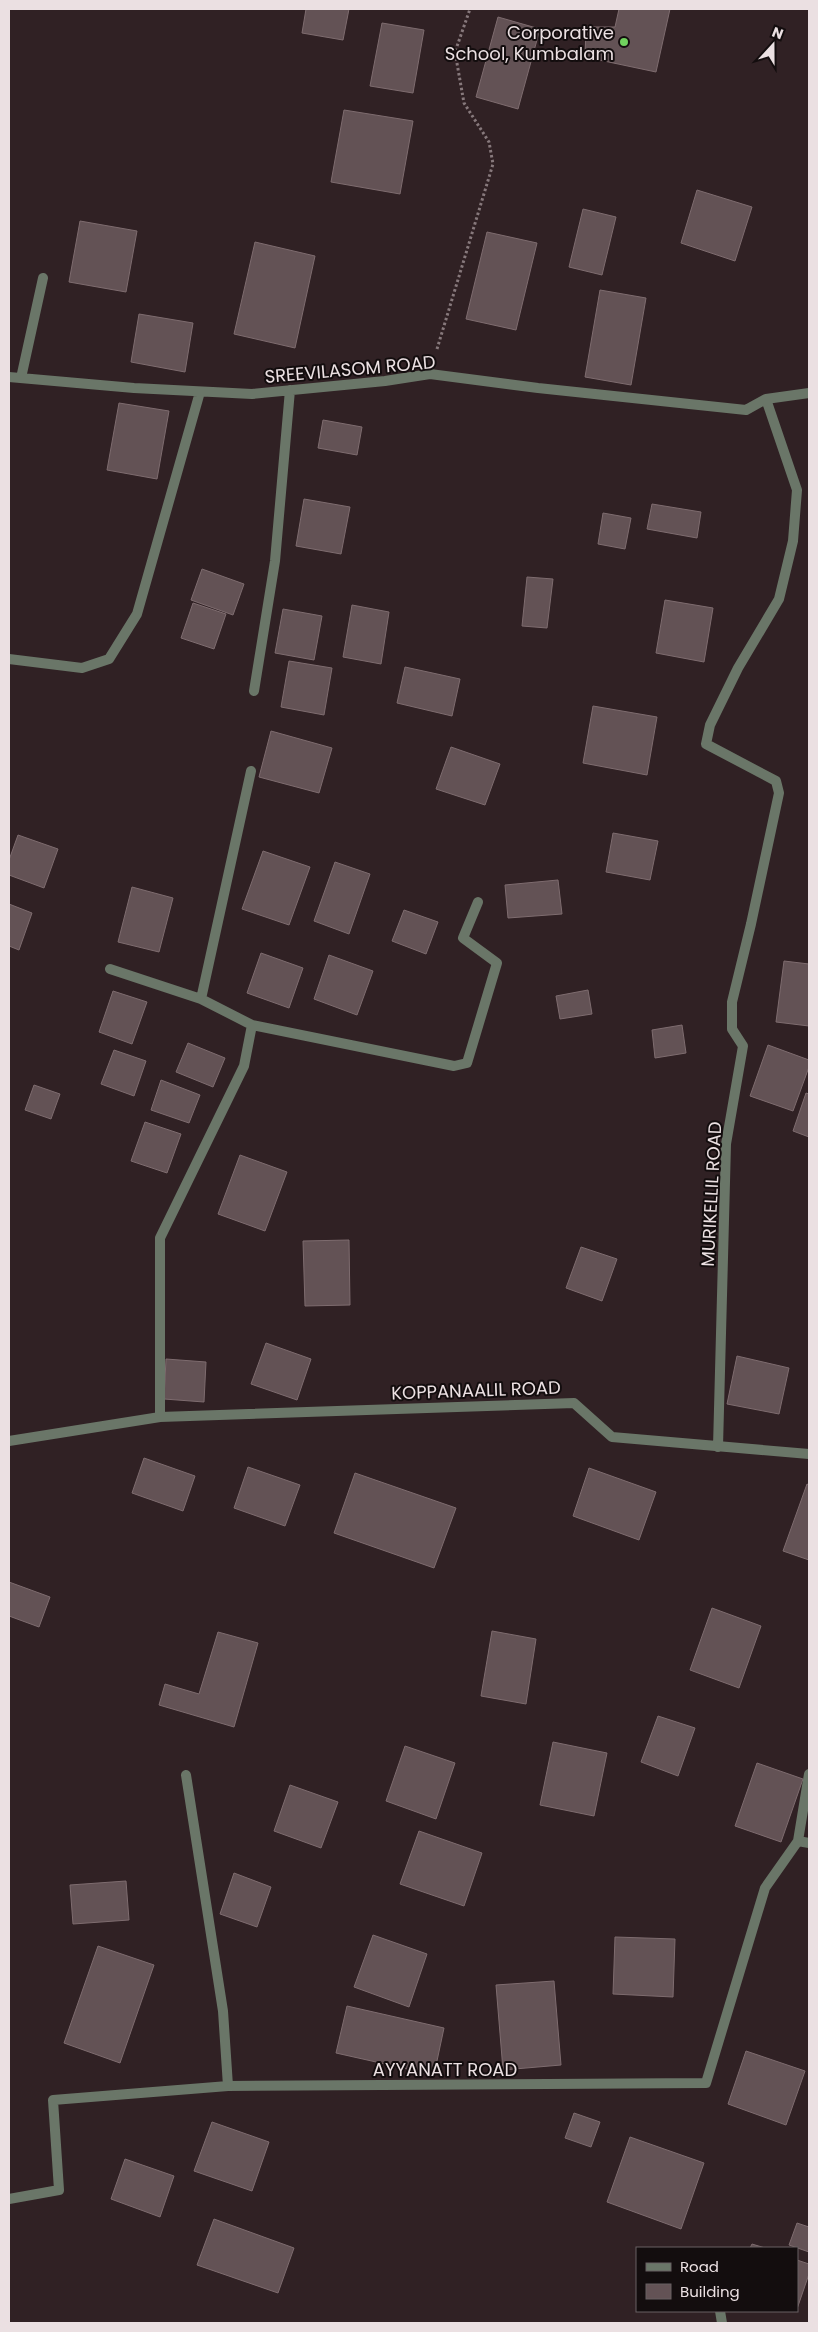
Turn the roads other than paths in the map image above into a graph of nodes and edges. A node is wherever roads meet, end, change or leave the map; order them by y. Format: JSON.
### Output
{"nodes":[{"id":1,"x":43,"y":278,"type":"dead end"},
{"id":2,"x":9,"y":377,"type":"edge"},
{"id":3,"x":21,"y":378,"type":"junction"},
{"id":4,"x":290,"y":390,"type":"junction"},
{"id":5,"x":200,"y":392,"type":"junction"},
{"id":6,"x":809,"y":394,"type":"edge"},
{"id":7,"x":766,"y":399,"type":"junction"},
{"id":8,"x":9,"y":659,"type":"edge"},
{"id":9,"x":254,"y":691,"type":"dead end"},
{"id":10,"x":251,"y":771,"type":"dead end"},
{"id":11,"x":478,"y":902,"type":"dead end"},
{"id":12,"x":110,"y":969,"type":"dead end"},
{"id":13,"x":201,"y":999,"type":"junction"},
{"id":14,"x":252,"y":1024,"type":"junction"},
{"id":15,"x":160,"y":1417,"type":"junction"},
{"id":16,"x":9,"y":1441,"type":"edge"},
{"id":17,"x":718,"y":1447,"type":"junction"},
{"id":18,"x":809,"y":1454,"type":"edge"},
{"id":19,"x":809,"y":1774,"type":"edge"},
{"id":20,"x":186,"y":1775,"type":"dead end"},
{"id":21,"x":798,"y":1841,"type":"junction"},
{"id":22,"x":809,"y":1843,"type":"edge"},
{"id":23,"x":228,"y":2086,"type":"junction"},
{"id":24,"x":9,"y":2199,"type":"edge"}],
"edges":[{"from":1,"to":3,"type":"street"},
{"from":2,"to":3,"type":"street","name":"SREEVILASOM ROAD"},
{"from":3,"to":5,"type":"street","name":"SREEVILASOM ROAD"},
{"from":4,"to":5,"type":"street","name":"SREEVILASOM ROAD"},
{"from":4,"to":7,"type":"street","name":"SREEVILASOM ROAD"},
{"from":4,"to":9,"type":"street"},
{"from":5,"to":8,"type":"street"},
{"from":6,"to":7,"type":"street","name":"SREEVILASOM ROAD"},
{"from":7,"to":17,"type":"street","name":"MURIKELLIL ROAD"},
{"from":10,"to":13,"type":"street"},
{"from":11,"to":14,"type":"street"},
{"from":12,"to":13,"type":"street"},
{"from":13,"to":14,"type":"street"},
{"from":14,"to":15,"type":"street"},
{"from":15,"to":16,"type":"street","name":"KOPPANAALIL ROAD"},
{"from":15,"to":17,"type":"street","name":"KOPPANAALIL ROAD"},
{"from":17,"to":18,"type":"street","name":"KOPPANAALIL ROAD"},
{"from":19,"to":21,"type":"street"},
{"from":20,"to":23,"type":"street"},
{"from":21,"to":22,"type":"street"},
{"from":21,"to":23,"type":"street","name":"AYYANATT ROAD"},
{"from":23,"to":24,"type":"street","name":"AYYANATT ROAD"}]}
